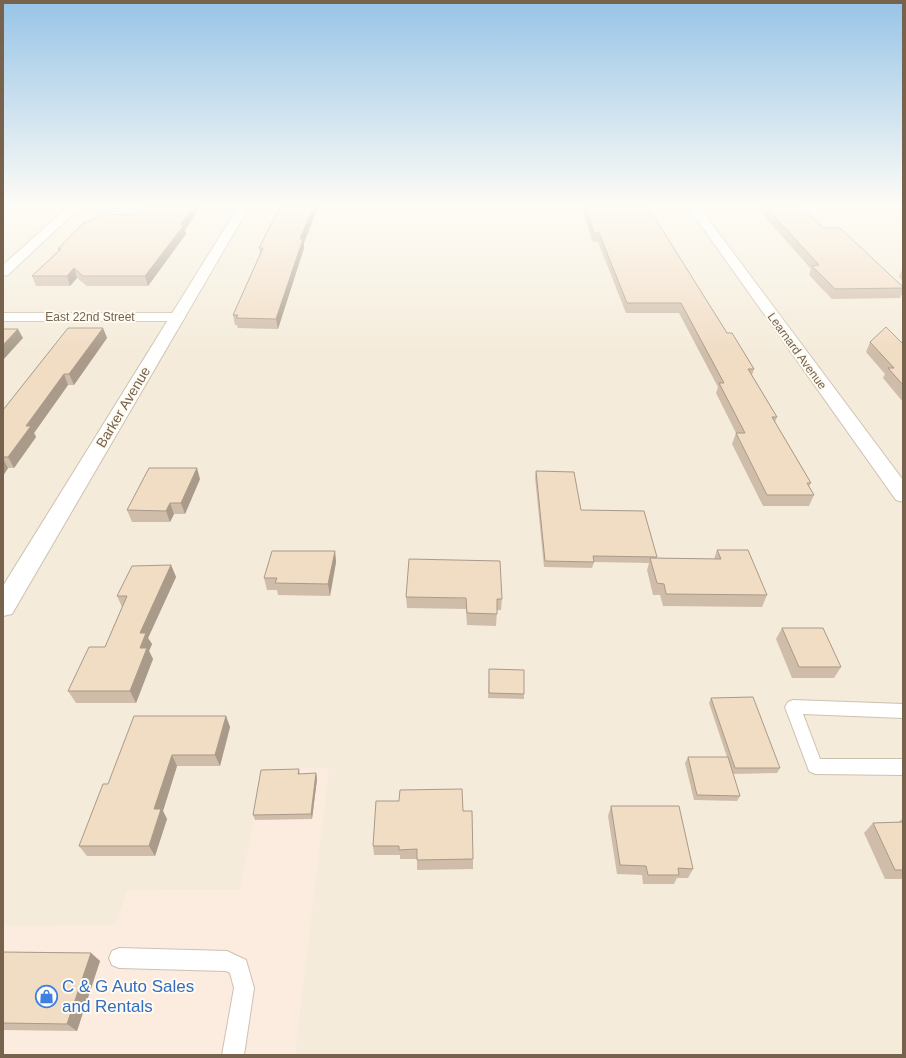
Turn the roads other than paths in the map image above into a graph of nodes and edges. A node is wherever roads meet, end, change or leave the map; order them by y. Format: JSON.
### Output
{"nodes":[{"id":1,"x":20,"y":256,"type":"edge"},
{"id":2,"x":214,"y":256,"type":"edge"},
{"id":3,"x":728,"y":256,"type":"edge"},
{"id":4,"x":3,"y":272,"type":"edge"},
{"id":5,"x":3,"y":316,"type":"edge"},
{"id":6,"x":178,"y":317,"type":"junction"},
{"id":7,"x":903,"y":494,"type":"edge"},
{"id":8,"x":3,"y":607,"type":"edge"},
{"id":9,"x":903,"y":711,"type":"edge"},
{"id":10,"x":903,"y":767,"type":"edge"},
{"id":11,"x":119,"y":958,"type":"dead end"},
{"id":12,"x":233,"y":1055,"type":"edge"}],
"edges":[{"from":1,"to":4,"type":"street"},
{"from":2,"to":6,"type":"street","name":"Barker Avenue"},
{"from":3,"to":7,"type":"street","name":"Learnard Avenue"},
{"from":5,"to":6,"type":"street","name":"East 22nd Street"},
{"from":6,"to":8,"type":"street","name":"Barker Avenue"},
{"from":9,"to":10,"type":"lane"},
{"from":11,"to":12,"type":"lane"}]}
